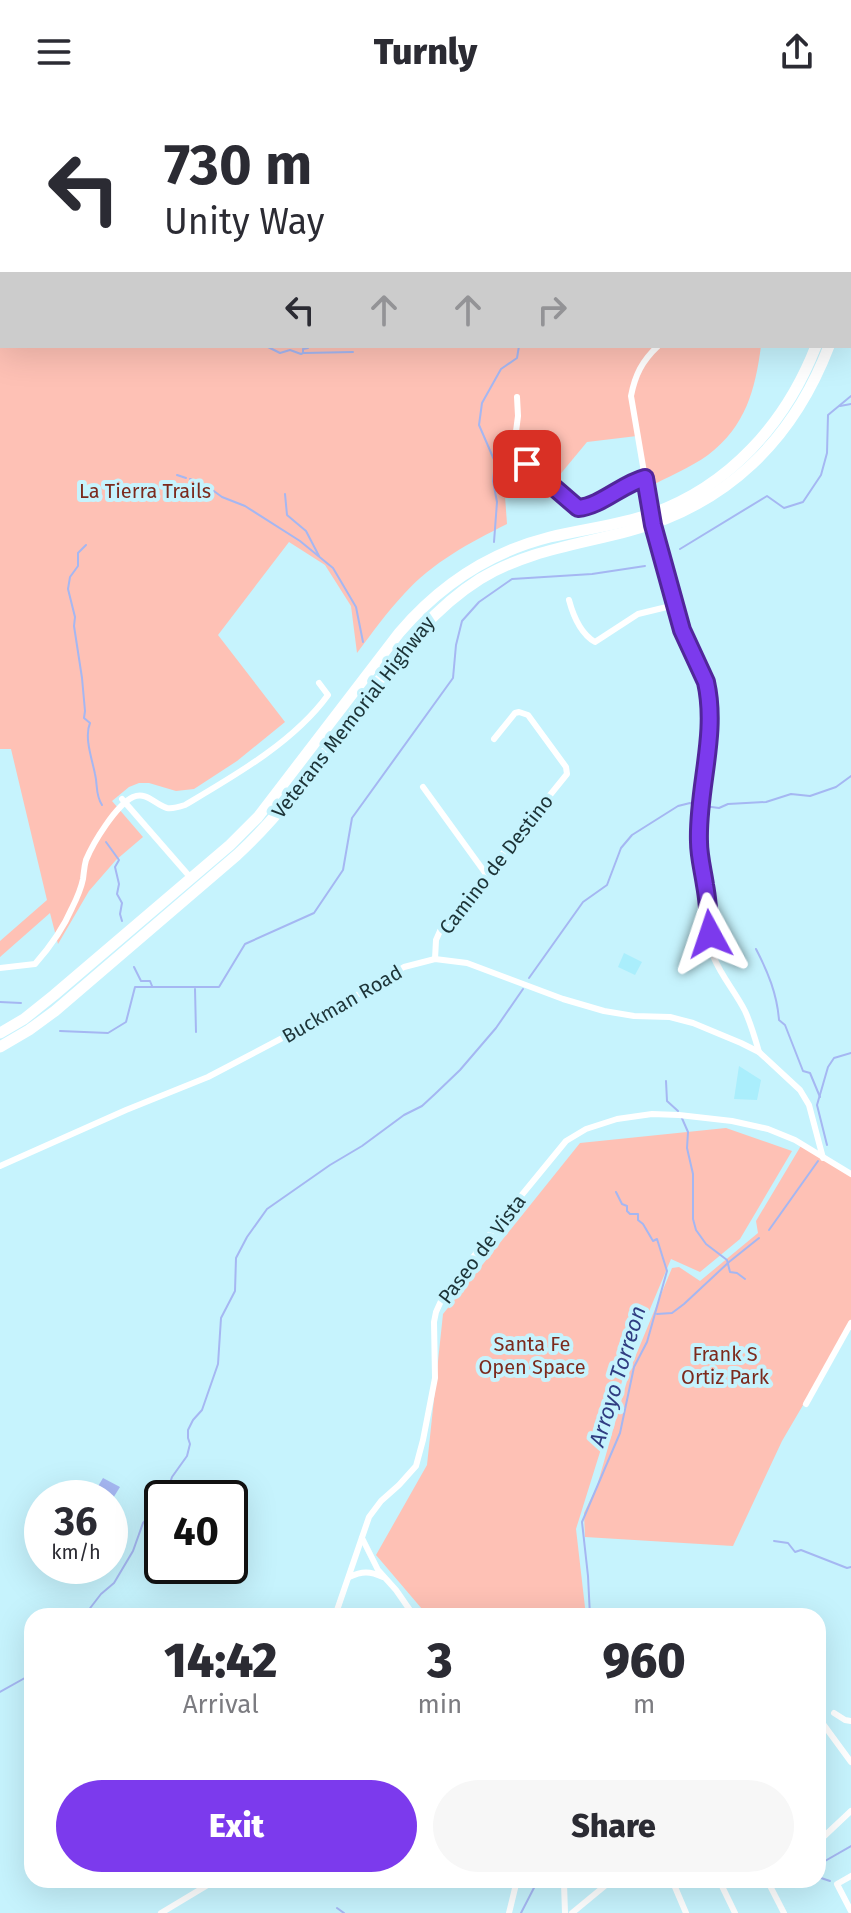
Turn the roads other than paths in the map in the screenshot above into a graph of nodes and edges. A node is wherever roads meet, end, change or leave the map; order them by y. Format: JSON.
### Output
{"nodes":[{"id":1,"x":656,"y":348,"type":"edge"},
{"id":2,"x":815,"y":348,"type":"edge"},
{"id":3,"x":828,"y":348,"type":"edge"},
{"id":4,"x":517,"y":397,"type":"dead end"},
{"id":5,"x":645,"y":478,"type":"junction"},
{"id":6,"x":652,"y":519,"type":"junction"},
{"id":7,"x":569,"y":600,"type":"dead end"},
{"id":8,"x":675,"y":605,"type":"junction"},
{"id":9,"x":319,"y":683,"type":"dead end"},
{"id":10,"x":494,"y":739,"type":"dead end"},
{"id":11,"x":423,"y":787,"type":"dead end"},
{"id":12,"x":124,"y":801,"type":"junction"},
{"id":13,"x":486,"y":874,"type":"junction"},
{"id":14,"x":191,"y":878,"type":"junction"},
{"id":15,"x":435,"y":959,"type":"junction"},
{"id":16,"x":0,"y":968,"type":"edge"},
{"id":17,"x":0,"y":1033,"type":"edge"},
{"id":18,"x":0,"y":1047,"type":"edge"},
{"id":19,"x":759,"y":1052,"type":"junction"},
{"id":20,"x":823,"y":1158,"type":"junction"},
{"id":21,"x":0,"y":1166,"type":"edge"},
{"id":22,"x":851,"y":1174,"type":"edge"},
{"id":23,"x":851,"y":1323,"type":"edge"},
{"id":24,"x":806,"y":1404,"type":"dead end"},
{"id":25,"x":362,"y":1538,"type":"junction"},
{"id":26,"x":349,"y":1577,"type":"junction"},
{"id":27,"x":386,"y":1579,"type":"junction"},
{"id":28,"x":338,"y":1608,"type":"edge"},
{"id":29,"x":408,"y":1608,"type":"edge"},
{"id":30,"x":834,"y":1713,"type":"dead end"},
{"id":31,"x":851,"y":1721,"type":"edge"},
{"id":32,"x":826,"y":1728,"type":"edge"},
{"id":33,"x":851,"y":1762,"type":"edge"},
{"id":34,"x":851,"y":1811,"type":"edge"},
{"id":35,"x":826,"y":1834,"type":"edge"},
{"id":36,"x":851,"y":1876,"type":"edge"},
{"id":37,"x":203,"y":1888,"type":"edge"},
{"id":38,"x":515,"y":1888,"type":"edge"},
{"id":39,"x":564,"y":1888,"type":"edge"},
{"id":40,"x":602,"y":1888,"type":"edge"},
{"id":41,"x":675,"y":1888,"type":"edge"},
{"id":42,"x":723,"y":1888,"type":"edge"},
{"id":43,"x":771,"y":1888,"type":"edge"},
{"id":44,"x":851,"y":1911,"type":"edge"},
{"id":45,"x":161,"y":1913,"type":"edge"},
{"id":46,"x":509,"y":1913,"type":"edge"},
{"id":47,"x":565,"y":1913,"type":"edge"},
{"id":48,"x":572,"y":1913,"type":"edge"},
{"id":49,"x":686,"y":1913,"type":"edge"},
{"id":50,"x":735,"y":1913,"type":"edge"},
{"id":51,"x":784,"y":1913,"type":"edge"}],
"edges":[{"from":1,"to":5,"type":"street"},
{"from":2,"to":6,"type":"highway","name":"Veterans Memorial Highway"},
{"from":3,"to":6,"type":"highway","name":"Veterans Memorial Highway"},
{"from":4,"to":5,"type":"street"},
{"from":5,"to":6,"type":"street"},
{"from":6,"to":8,"type":"street"},
{"from":6,"to":14,"type":"highway","name":"Veterans Memorial Highway"},
{"from":6,"to":18,"type":"highway","name":"Veterans Memorial Highway"},
{"from":7,"to":8,"type":"street"},
{"from":8,"to":19,"type":"street"},
{"from":9,"to":12,"type":"street"},
{"from":10,"to":13,"type":"street","name":"Camino de Destino"},
{"from":11,"to":13,"type":"street"},
{"from":12,"to":14,"type":"street"},
{"from":12,"to":16,"type":"street"},
{"from":13,"to":15,"type":"street","name":"Camino de Destino"},
{"from":14,"to":17,"type":"highway","name":"Veterans Memorial Highway"},
{"from":15,"to":19,"type":"street","name":"Buckman Road"},
{"from":15,"to":21,"type":"street","name":"Buckman Road"},
{"from":19,"to":20,"type":"street","name":"Buckman Road"},
{"from":20,"to":22,"type":"street","name":"Paseo de Vista"},
{"from":20,"to":25,"type":"street","name":"Paseo de Vista"},
{"from":23,"to":24,"type":"street"},
{"from":25,"to":26,"type":"street","name":"Paseo de Vista"},
{"from":25,"to":27,"type":"street"},
{"from":26,"to":27,"type":"street"},
{"from":26,"to":28,"type":"street","name":"Paseo de Vista"},
{"from":27,"to":29,"type":"street"},
{"from":30,"to":31,"type":"street"},
{"from":32,"to":33,"type":"street"},
{"from":34,"to":35,"type":"street"},
{"from":36,"to":44,"type":"street"},
{"from":37,"to":45,"type":"street"},
{"from":38,"to":46,"type":"street"},
{"from":39,"to":47,"type":"street"},
{"from":40,"to":48,"type":"street"},
{"from":41,"to":49,"type":"street"},
{"from":42,"to":50,"type":"street"},
{"from":43,"to":51,"type":"street"}]}
